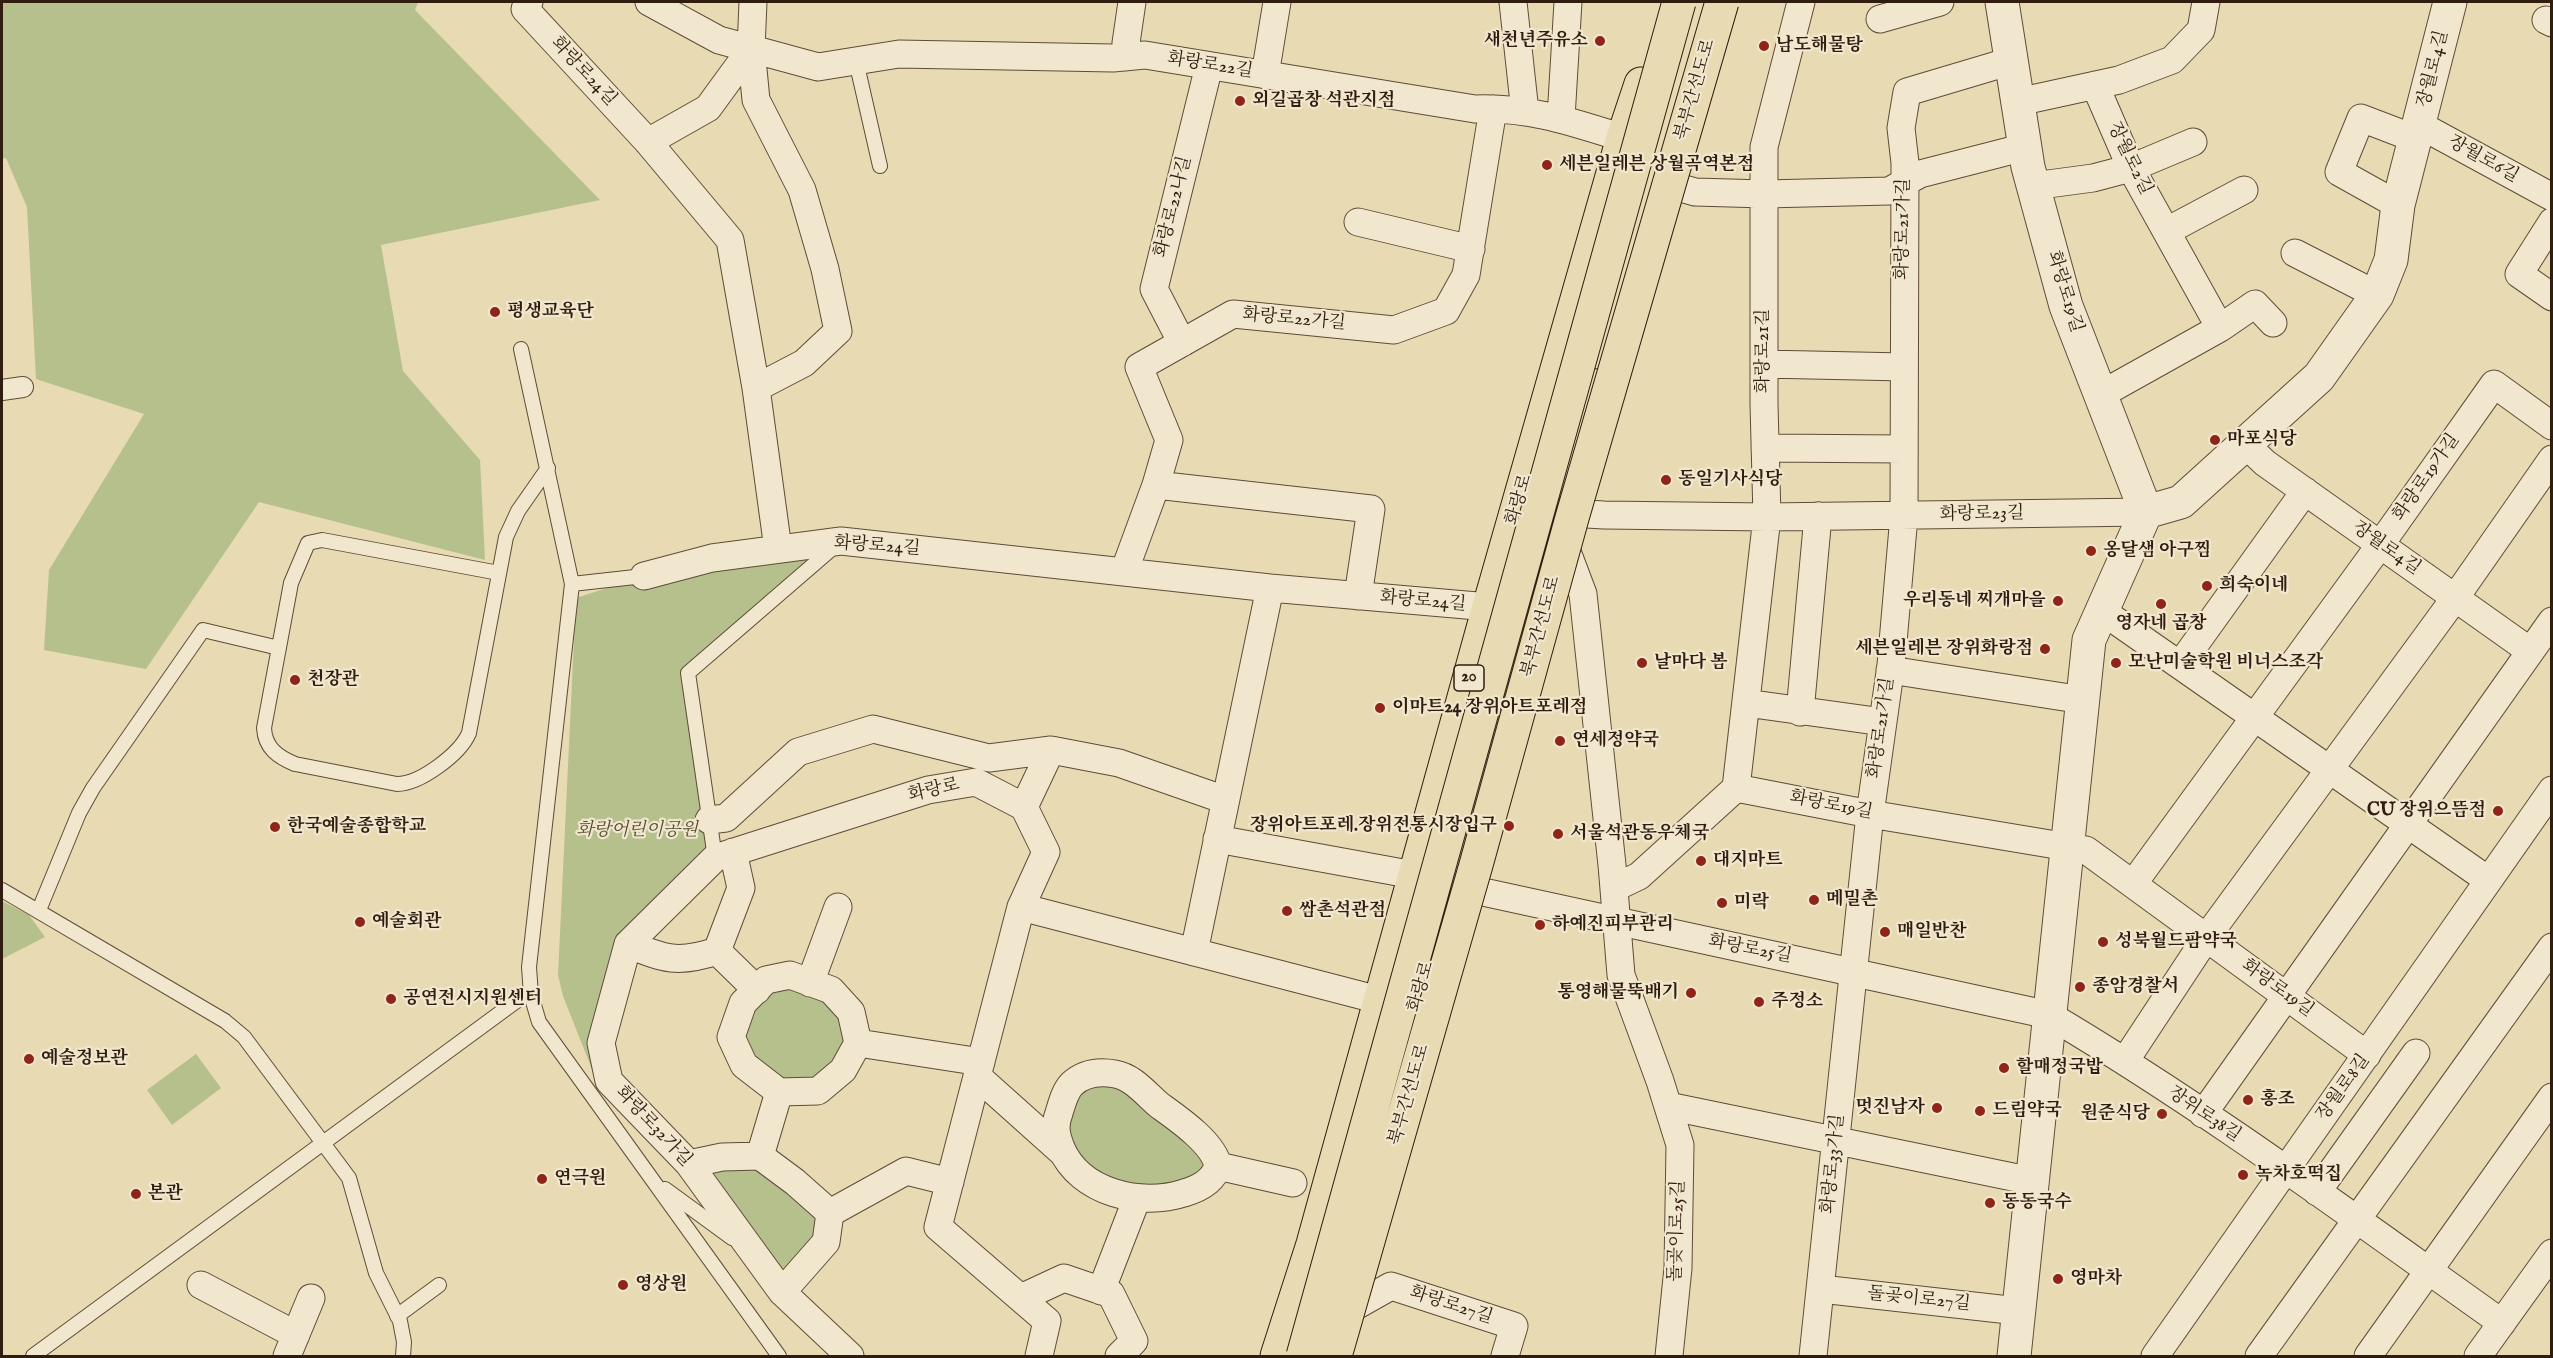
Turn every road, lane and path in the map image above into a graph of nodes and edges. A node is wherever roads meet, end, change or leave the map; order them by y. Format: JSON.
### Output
{"nodes":[{"id":1,"x":529,"y":2,"type":"edge"},
{"id":2,"x":649,"y":2,"type":"edge"},
{"id":3,"x":753,"y":2,"type":"edge"},
{"id":4,"x":1132,"y":2,"type":"edge"},
{"id":5,"x":1277,"y":2,"type":"edge"},
{"id":6,"x":1513,"y":2,"type":"edge"},
{"id":7,"x":1568,"y":2,"type":"edge"},
{"id":8,"x":1665,"y":2,"type":"edge"},
{"id":9,"x":1679,"y":2,"type":"edge"},
{"id":10,"x":1704,"y":2,"type":"edge"},
{"id":11,"x":1722,"y":2,"type":"edge"},
{"id":12,"x":1801,"y":2,"type":"edge"},
{"id":13,"x":1940,"y":2,"type":"edge"},
{"id":14,"x":2002,"y":2,"type":"edge"},
{"id":15,"x":2206,"y":2,"type":"edge"},
{"id":16,"x":2450,"y":2,"type":"edge"},
{"id":17,"x":1880,"y":19,"type":"dead end"},
{"id":18,"x":751,"y":49,"type":"junction"},
{"id":19,"x":1126,"y":57,"type":"junction"},
{"id":20,"x":856,"y":61,"type":"junction"},
{"id":21,"x":2011,"y":61,"type":"junction"},
{"id":22,"x":1209,"y":66,"type":"junction"},
{"id":23,"x":1265,"y":75,"type":"junction"},
{"id":24,"x":2095,"y":85,"type":"junction"},
{"id":25,"x":2018,"y":102,"type":"junction"},
{"id":26,"x":1493,"y":109,"type":"junction"},
{"id":27,"x":1525,"y":112,"type":"junction"},
{"id":28,"x":1561,"y":118,"type":"junction"},
{"id":29,"x":1623,"y":138,"type":"junction"},
{"id":30,"x":2416,"y":139,"type":"junction"},
{"id":31,"x":2193,"y":141,"type":"dead end"},
{"id":32,"x":648,"y":142,"type":"junction"},
{"id":33,"x":2025,"y":147,"type":"junction"},
{"id":34,"x":879,"y":166,"type":"dead end"},
{"id":35,"x":2131,"y":168,"type":"junction"},
{"id":36,"x":1656,"y":181,"type":"junction"},
{"id":37,"x":1904,"y":182,"type":"junction"},
{"id":38,"x":2033,"y":186,"type":"junction"},
{"id":39,"x":2244,"y":190,"type":"dead end"},
{"id":40,"x":1765,"y":194,"type":"junction"},
{"id":41,"x":2552,"y":197,"type":"edge"},
{"id":42,"x":2398,"y":205,"type":"junction"},
{"id":43,"x":1358,"y":222,"type":"dead end"},
{"id":44,"x":2552,"y":222,"type":"edge"},
{"id":45,"x":2166,"y":231,"type":"junction"},
{"id":46,"x":1471,"y":249,"type":"junction"},
{"id":47,"x":2295,"y":253,"type":"dead end"},
{"id":48,"x":2377,"y":295,"type":"junction"},
{"id":49,"x":2552,"y":297,"type":"edge"},
{"id":50,"x":2273,"y":322,"type":"dead end"},
{"id":51,"x":2220,"y":328,"type":"junction"},
{"id":52,"x":1182,"y":343,"type":"junction"},
{"id":53,"x":522,"y":349,"type":"dead end"},
{"id":54,"x":1764,"y":364,"type":"junction"},
{"id":55,"x":1904,"y":367,"type":"junction"},
{"id":56,"x":23,"y":387,"type":"dead end"},
{"id":57,"x":756,"y":388,"type":"junction"},
{"id":58,"x":2,"y":390,"type":"edge"},
{"id":59,"x":2100,"y":395,"type":"junction"},
{"id":60,"x":2552,"y":426,"type":"edge"},
{"id":61,"x":2245,"y":444,"type":"junction"},
{"id":62,"x":1765,"y":448,"type":"junction"},
{"id":63,"x":1904,"y":448,"type":"junction"},
{"id":64,"x":2552,"y":459,"type":"edge"},
{"id":65,"x":548,"y":468,"type":"junction"},
{"id":66,"x":1156,"y":485,"type":"junction"},
{"id":67,"x":2305,"y":491,"type":"junction"},
{"id":68,"x":1552,"y":512,"type":"junction"},
{"id":69,"x":2146,"y":512,"type":"junction"},
{"id":70,"x":1818,"y":516,"type":"junction"},
{"id":71,"x":1904,"y":516,"type":"junction"},
{"id":72,"x":1767,"y":517,"type":"junction"},
{"id":73,"x":841,"y":541,"type":"junction"},
{"id":74,"x":2380,"y":545,"type":"junction"},
{"id":75,"x":778,"y":549,"type":"junction"},
{"id":76,"x":1124,"y":572,"type":"junction"},
{"id":77,"x":499,"y":573,"type":"junction"},
{"id":78,"x":644,"y":576,"type":"joint"},
{"id":79,"x":572,"y":584,"type":"junction"},
{"id":80,"x":1270,"y":588,"type":"junction"},
{"id":81,"x":1358,"y":596,"type":"junction"},
{"id":82,"x":2455,"y":598,"type":"junction"},
{"id":83,"x":1489,"y":607,"type":"junction"},
{"id":84,"x":2102,"y":611,"type":"junction"},
{"id":85,"x":2552,"y":621,"type":"edge"},
{"id":86,"x":279,"y":648,"type":"junction"},
{"id":87,"x":2530,"y":651,"type":"junction"},
{"id":88,"x":2180,"y":665,"type":"junction"},
{"id":89,"x":1890,"y":670,"type":"junction"},
{"id":90,"x":2083,"y":700,"type":"junction"},
{"id":91,"x":1746,"y":703,"type":"junction"},
{"id":92,"x":1800,"y":712,"type":"junction"},
{"id":93,"x":2254,"y":717,"type":"junction"},
{"id":94,"x":1883,"y":722,"type":"junction"},
{"id":95,"x":1051,"y":750,"type":"junction"},
{"id":96,"x":2328,"y":768,"type":"junction"},
{"id":97,"x":1736,"y":788,"type":"junction"},
{"id":98,"x":2552,"y":790,"type":"edge"},
{"id":99,"x":1225,"y":800,"type":"junction"},
{"id":100,"x":1024,"y":807,"type":"junction"},
{"id":101,"x":1870,"y":814,"type":"junction"},
{"id":102,"x":709,"y":820,"type":"junction"},
{"id":103,"x":2409,"y":824,"type":"junction"},
{"id":104,"x":2542,"y":825,"type":"edge"},
{"id":105,"x":1217,"y":839,"type":"junction"},
{"id":106,"x":2067,"y":847,"type":"junction"},
{"id":107,"x":724,"y":855,"type":"junction"},
{"id":108,"x":1414,"y":875,"type":"junction"},
{"id":109,"x":2488,"y":880,"type":"junction"},
{"id":110,"x":2133,"y":884,"type":"junction"},
{"id":111,"x":1451,"y":885,"type":"junction"},
{"id":112,"x":1614,"y":888,"type":"junction"},
{"id":113,"x":2,"y":890,"type":"edge"},
{"id":114,"x":838,"y":907,"type":"dead end"},
{"id":115,"x":1021,"y":907,"type":"junction"},
{"id":116,"x":39,"y":910,"type":"junction"},
{"id":117,"x":1616,"y":921,"type":"junction"},
{"id":118,"x":2206,"y":938,"type":"junction"},
{"id":119,"x":628,"y":944,"type":"junction"},
{"id":120,"x":2552,"y":946,"type":"edge"},
{"id":121,"x":717,"y":951,"type":"junction"},
{"id":122,"x":1194,"y":952,"type":"junction"},
{"id":123,"x":1855,"y":972,"type":"junction"},
{"id":124,"x":810,"y":982,"type":"junction"},
{"id":125,"x":757,"y":990,"type":"junction"},
{"id":126,"x":530,"y":991,"type":"junction"},
{"id":127,"x":2285,"y":996,"type":"junction"},
{"id":128,"x":1379,"y":1000,"type":"junction"},
{"id":129,"x":2049,"y":1015,"type":"junction"},
{"id":130,"x":858,"y":1043,"type":"junction"},
{"id":131,"x":2416,"y":1053,"type":"dead end"},
{"id":132,"x":2367,"y":1055,"type":"junction"},
{"id":133,"x":2125,"y":1060,"type":"junction"},
{"id":134,"x":979,"y":1069,"type":"junction"},
{"id":135,"x":779,"y":1092,"type":"junction"},
{"id":136,"x":2552,"y":1097,"type":"edge"},
{"id":137,"x":1668,"y":1107,"type":"junction"},
{"id":138,"x":2203,"y":1114,"type":"junction"},
{"id":139,"x":1837,"y":1142,"type":"junction"},
{"id":140,"x":325,"y":1143,"type":"junction"},
{"id":141,"x":1063,"y":1153,"type":"junction"},
{"id":142,"x":760,"y":1156,"type":"junction"},
{"id":143,"x":689,"y":1164,"type":"junction"},
{"id":144,"x":1218,"y":1167,"type":"junction"},
{"id":145,"x":2285,"y":1170,"type":"junction"},
{"id":146,"x":654,"y":1181,"type":"junction"},
{"id":147,"x":2032,"y":1181,"type":"junction"},
{"id":148,"x":950,"y":1182,"type":"junction"},
{"id":149,"x":1293,"y":1183,"type":"dead end"},
{"id":150,"x":2317,"y":1192,"type":"junction"},
{"id":151,"x":1137,"y":1198,"type":"junction"},
{"id":152,"x":830,"y":1213,"type":"junction"},
{"id":153,"x":2357,"y":1220,"type":"junction"},
{"id":154,"x":2552,"y":1253,"type":"edge"},
{"id":155,"x":758,"y":1256,"type":"junction"},
{"id":156,"x":2429,"y":1271,"type":"junction"},
{"id":157,"x":201,"y":1285,"type":"dead end"},
{"id":158,"x":439,"y":1285,"type":"dead end"},
{"id":159,"x":1821,"y":1289,"type":"junction"},
{"id":160,"x":1101,"y":1291,"type":"junction"},
{"id":161,"x":782,"y":1292,"type":"junction"},
{"id":162,"x":311,"y":1298,"type":"dead end"},
{"id":163,"x":1021,"y":1298,"type":"junction"},
{"id":164,"x":2018,"y":1311,"type":"junction"},
{"id":165,"x":397,"y":1316,"type":"junction"},
{"id":166,"x":1329,"y":1321,"type":"junction"},
{"id":167,"x":2502,"y":1323,"type":"junction"},
{"id":168,"x":292,"y":1346,"type":"edge"},
{"id":169,"x":1283,"y":1352,"type":"edge"},
{"id":170,"x":33,"y":1356,"type":"edge"},
{"id":171,"x":403,"y":1356,"type":"edge"},
{"id":172,"x":779,"y":1356,"type":"edge"},
{"id":173,"x":850,"y":1356,"type":"edge"},
{"id":174,"x":1039,"y":1356,"type":"edge"},
{"id":175,"x":1119,"y":1356,"type":"edge"},
{"id":176,"x":1319,"y":1356,"type":"edge"},
{"id":177,"x":1335,"y":1356,"type":"edge"},
{"id":178,"x":1505,"y":1356,"type":"edge"},
{"id":179,"x":1668,"y":1356,"type":"edge"},
{"id":180,"x":1813,"y":1356,"type":"edge"},
{"id":181,"x":2013,"y":1356,"type":"edge"},
{"id":182,"x":2155,"y":1356,"type":"edge"},
{"id":183,"x":2259,"y":1356,"type":"edge"},
{"id":184,"x":2368,"y":1356,"type":"edge"},
{"id":185,"x":2478,"y":1356,"type":"edge"}],
"edges":[{"from":1,"to":32,"type":"street","name":"화랑로24길"},
{"from":2,"to":18,"type":"street","name":"화랑로22길"},
{"from":3,"to":18,"type":"street"},
{"from":4,"to":19,"type":"street"},
{"from":5,"to":23,"type":"street"},
{"from":6,"to":27,"type":"street"},
{"from":7,"to":28,"type":"street"},
{"from":8,"to":29,"type":"main road","name":"화랑로","number":"20"},
{"from":9,"to":169,"type":"main road","name":"북부간선도로","bridge":true},
{"from":10,"to":36,"type":"main road","name":"화랑로","number":"20"},
{"from":11,"to":177,"type":"main road","name":"북부간선도로","bridge":true},
{"from":12,"to":40,"type":"street","name":"화랑로21길"},
{"from":13,"to":17,"type":"street"},
{"from":14,"to":21,"type":"street","name":"화랑로19길"},
{"from":15,"to":24,"type":"street"},
{"from":16,"to":30,"type":"street","name":"장월로4길"},
{"from":18,"to":20,"type":"street","name":"화랑로22길"},
{"from":18,"to":32,"type":"street"},
{"from":18,"to":57,"type":"street"},
{"from":19,"to":20,"type":"street","name":"화랑로22길"},
{"from":19,"to":22,"type":"street","name":"화랑로22길"},
{"from":20,"to":34,"type":"lane"},
{"from":21,"to":25,"type":"street","name":"화랑로19길"},
{"from":21,"to":37,"type":"street","name":"화랑로21가길"},
{"from":22,"to":23,"type":"street","name":"화랑로22길"},
{"from":22,"to":52,"type":"street","name":"화랑로22나길"},
{"from":23,"to":26,"type":"street","name":"화랑로22길"},
{"from":24,"to":25,"type":"street"},
{"from":24,"to":35,"type":"street","name":"장월로2길"},
{"from":25,"to":33,"type":"street","name":"화랑로19길"},
{"from":26,"to":27,"type":"street","name":"화랑로22길"},
{"from":26,"to":46,"type":"street","name":"화랑로22가길"},
{"from":27,"to":28,"type":"street","name":"화랑로22길"},
{"from":28,"to":29,"type":"street","name":"화랑로22길"},
{"from":29,"to":83,"type":"main road","name":"화랑로","number":"20"},
{"from":30,"to":41,"type":"street","name":"장월로6길"},
{"from":30,"to":42,"type":"street","name":"장월로4길"},
{"from":30,"to":42,"type":"street"},
{"from":31,"to":35,"type":"street"},
{"from":32,"to":57,"type":"street","name":"화랑로24길"},
{"from":33,"to":37,"type":"street"},
{"from":33,"to":38,"type":"street","name":"화랑로19길"},
{"from":35,"to":38,"type":"street"},
{"from":35,"to":45,"type":"street","name":"장월로2길"},
{"from":36,"to":40,"type":"street"},
{"from":36,"to":68,"type":"main road","name":"화랑로","number":"20"},
{"from":37,"to":40,"type":"street"},
{"from":37,"to":55,"type":"street","name":"화랑로21가길"},
{"from":38,"to":59,"type":"street","name":"화랑로19길"},
{"from":39,"to":45,"type":"street"},
{"from":40,"to":54,"type":"street","name":"화랑로21길"},
{"from":42,"to":48,"type":"street","name":"장월로4길"},
{"from":43,"to":46,"type":"street"},
{"from":44,"to":49,"type":"street"},
{"from":45,"to":51,"type":"street","name":"장월로2길"},
{"from":46,"to":52,"type":"street","name":"화랑로22가길"},
{"from":47,"to":48,"type":"street"},
{"from":48,"to":61,"type":"street","name":"장월로4길"},
{"from":50,"to":51,"type":"street"},
{"from":51,"to":59,"type":"street"},
{"from":52,"to":66,"type":"street","name":"화랑로22가길"},
{"from":53,"to":65,"type":"lane"},
{"from":54,"to":55,"type":"street"},
{"from":54,"to":62,"type":"street","name":"화랑로21길"},
{"from":55,"to":63,"type":"street","name":"화랑로21가길"},
{"from":56,"to":58,"type":"street"},
{"from":57,"to":75,"type":"street","name":"화랑로24길"},
{"from":59,"to":69,"type":"street","name":"화랑로19길"},
{"from":60,"to":74,"type":"street","name":"화랑로19가길"},
{"from":61,"to":67,"type":"street","name":"장월로4길"},
{"from":61,"to":69,"type":"street","name":"장월로4길"},
{"from":62,"to":63,"type":"street"},
{"from":62,"to":72,"type":"street","name":"화랑로21길"},
{"from":63,"to":71,"type":"street","name":"화랑로21가길"},
{"from":64,"to":82,"type":"street"},
{"from":65,"to":77,"type":"lane"},
{"from":65,"to":79,"type":"lane"},
{"from":66,"to":76,"type":"street","name":"화랑로22가길"},
{"from":66,"to":81,"type":"street","name":"화랑로24길"},
{"from":67,"to":74,"type":"street","name":"장월로4길"},
{"from":67,"to":88,"type":"street"},
{"from":68,"to":72,"type":"street","name":"화랑로23길"},
{"from":68,"to":111,"type":"main road","name":"화랑로","number":"20"},
{"from":68,"to":112,"type":"street","name":"화랑로"},
{"from":69,"to":71,"type":"street","name":"화랑로23길"},
{"from":69,"to":84,"type":"street"},
{"from":70,"to":71,"type":"street","name":"화랑로23길"},
{"from":70,"to":72,"type":"street","name":"화랑로23길"},
{"from":70,"to":92,"type":"street"},
{"from":71,"to":89,"type":"street","name":"화랑로21가길"},
{"from":72,"to":91,"type":"street","name":"화랑로21길"},
{"from":73,"to":75,"type":"street","name":"화랑로24길"},
{"from":73,"to":76,"type":"street","name":"화랑로24길"},
{"from":73,"to":102,"type":"lane"},
{"from":74,"to":82,"type":"street","name":"장월로4길"},
{"from":74,"to":93,"type":"street","name":"화랑로19가길"},
{"from":75,"to":78,"type":"street"},
{"from":76,"to":80,"type":"street","name":"화랑로24길"},
{"from":77,"to":86,"type":"lane"},
{"from":77,"to":86,"type":"lane"},
{"from":78,"to":79,"type":"lane"},
{"from":79,"to":126,"type":"lane"},
{"from":80,"to":81,"type":"street","name":"화랑로24길"},
{"from":80,"to":99,"type":"street"},
{"from":81,"to":83,"type":"street","name":"화랑로24길"},
{"from":82,"to":87,"type":"street","name":"장월로4길"},
{"from":82,"to":96,"type":"street"},
{"from":83,"to":108,"type":"main road","name":"화랑로","number":"20"},
{"from":84,"to":88,"type":"street"},
{"from":84,"to":90,"type":"street"},
{"from":85,"to":87,"type":"street"},
{"from":86,"to":116,"type":"lane"},
{"from":87,"to":103,"type":"street"},
{"from":88,"to":93,"type":"street"},
{"from":89,"to":90,"type":"street"},
{"from":89,"to":94,"type":"street","name":"화랑로21가길"},
{"from":90,"to":106,"type":"street"},
{"from":91,"to":92,"type":"street"},
{"from":91,"to":97,"type":"street","name":"화랑로21길"},
{"from":92,"to":94,"type":"street"},
{"from":93,"to":96,"type":"street"},
{"from":93,"to":110,"type":"street","name":"화랑로19가길"},
{"from":94,"to":101,"type":"street","name":"화랑로21가길"},
{"from":95,"to":99,"type":"street"},
{"from":95,"to":100,"type":"street"},
{"from":95,"to":102,"type":"street"},
{"from":96,"to":103,"type":"street"},
{"from":96,"to":118,"type":"street"},
{"from":97,"to":101,"type":"street","name":"화랑로19길"},
{"from":97,"to":112,"type":"street"},
{"from":98,"to":104,"type":"street","name":"장월로8길"},
{"from":99,"to":105,"type":"street"},
{"from":100,"to":107,"type":"street","name":"화랑로"},
{"from":100,"to":115,"type":"street"},
{"from":101,"to":106,"type":"street","name":"화랑로19길"},
{"from":101,"to":123,"type":"street","name":"화랑로21가길"},
{"from":102,"to":107,"type":"lane"},
{"from":103,"to":109,"type":"street"},
{"from":103,"to":127,"type":"street"},
{"from":104,"to":109,"type":"street","name":"장월로8길"},
{"from":105,"to":108,"type":"street"},
{"from":105,"to":122,"type":"street"},
{"from":106,"to":110,"type":"street","name":"화랑로19길"},
{"from":106,"to":129,"type":"street"},
{"from":107,"to":119,"type":"street"},
{"from":107,"to":121,"type":"street"},
{"from":108,"to":128,"type":"main road","name":"화랑로","number":"20"},
{"from":109,"to":132,"type":"street","name":"장월로8길"},
{"from":110,"to":118,"type":"street","name":"화랑로19길"},
{"from":111,"to":117,"type":"street","name":"화랑로25길"},
{"from":111,"to":166,"type":"main road","name":"화랑로","number":"20"},
{"from":112,"to":117,"type":"street","name":"화랑로"},
{"from":113,"to":116,"type":"lane"},
{"from":114,"to":124,"type":"street"},
{"from":115,"to":122,"type":"street","name":"화랑로"},
{"from":115,"to":134,"type":"street"},
{"from":116,"to":140,"type":"lane"},
{"from":117,"to":123,"type":"street","name":"화랑로25길"},
{"from":117,"to":137,"type":"street","name":"돌곶이로25길"},
{"from":118,"to":127,"type":"street","name":"화랑로19길"},
{"from":118,"to":133,"type":"street"},
{"from":119,"to":121,"type":"street"},
{"from":119,"to":143,"type":"street","name":"화랑로32가길"},
{"from":120,"to":153,"type":"street"},
{"from":121,"to":125,"type":"street"},
{"from":122,"to":128,"type":"street","name":"화랑로"},
{"from":123,"to":129,"type":"street","name":"화랑로25길"},
{"from":123,"to":139,"type":"street","name":"화랑로33가길"},
{"from":124,"to":125,"type":"street"},
{"from":124,"to":130,"type":"street"},
{"from":125,"to":135,"type":"street"},
{"from":126,"to":140,"type":"lane"},
{"from":126,"to":146,"type":"lane"},
{"from":127,"to":132,"type":"street","name":"화랑로19길"},
{"from":127,"to":138,"type":"street"},
{"from":128,"to":169,"type":"main road","name":"화랑로","number":"20"},
{"from":129,"to":133,"type":"street","name":"장위로38길"},
{"from":129,"to":147,"type":"street"},
{"from":130,"to":134,"type":"street"},
{"from":130,"to":135,"type":"street"},
{"from":131,"to":150,"type":"street"},
{"from":132,"to":145,"type":"street","name":"장월로8길"},
{"from":133,"to":138,"type":"street","name":"장위로38길"},
{"from":134,"to":141,"type":"street"},
{"from":134,"to":148,"type":"street"},
{"from":135,"to":142,"type":"street"},
{"from":136,"to":156,"type":"street"},
{"from":137,"to":139,"type":"street"},
{"from":137,"to":179,"type":"street","name":"돌곶이로25길"},
{"from":138,"to":145,"type":"street","name":"장위로38길"},
{"from":139,"to":147,"type":"street"},
{"from":139,"to":159,"type":"street","name":"화랑로33가길"},
{"from":140,"to":165,"type":"lane"},
{"from":140,"to":170,"type":"lane"},
{"from":141,"to":144,"type":"street"},
{"from":141,"to":151,"type":"street"},
{"from":142,"to":143,"type":"street"},
{"from":142,"to":152,"type":"street"},
{"from":143,"to":155,"type":"street","name":"화랑로32가길"},
{"from":144,"to":149,"type":"street"},
{"from":144,"to":151,"type":"street"},
{"from":145,"to":150,"type":"street","name":"장위로38길"},
{"from":145,"to":182,"type":"street","name":"장월로8길"},
{"from":146,"to":155,"type":"lane"},
{"from":146,"to":172,"type":"lane"},
{"from":147,"to":164,"type":"street"},
{"from":148,"to":152,"type":"street"},
{"from":148,"to":163,"type":"street"},
{"from":150,"to":153,"type":"street","name":"장위로38길"},
{"from":151,"to":160,"type":"street"},
{"from":152,"to":161,"type":"street"},
{"from":153,"to":156,"type":"street","name":"장위로38길"},
{"from":153,"to":183,"type":"street"},
{"from":154,"to":167,"type":"street"},
{"from":155,"to":161,"type":"street","name":"화랑로32가길"},
{"from":156,"to":167,"type":"street","name":"장위로38길"},
{"from":156,"to":184,"type":"street"},
{"from":157,"to":168,"type":"street"},
{"from":158,"to":165,"type":"lane"},
{"from":159,"to":164,"type":"street","name":"돌곶이로27길"},
{"from":159,"to":180,"type":"street","name":"화랑로33가길"},
{"from":160,"to":163,"type":"street"},
{"from":160,"to":175,"type":"street"},
{"from":161,"to":173,"type":"street","name":"화랑로32가길"},
{"from":162,"to":168,"type":"street"},
{"from":163,"to":174,"type":"street"},
{"from":164,"to":181,"type":"street"},
{"from":165,"to":171,"type":"lane"},
{"from":166,"to":176,"type":"main road","name":"화랑로","number":"20"},
{"from":166,"to":178,"type":"street","name":"화랑로27길"},
{"from":167,"to":185,"type":"street"}]}
